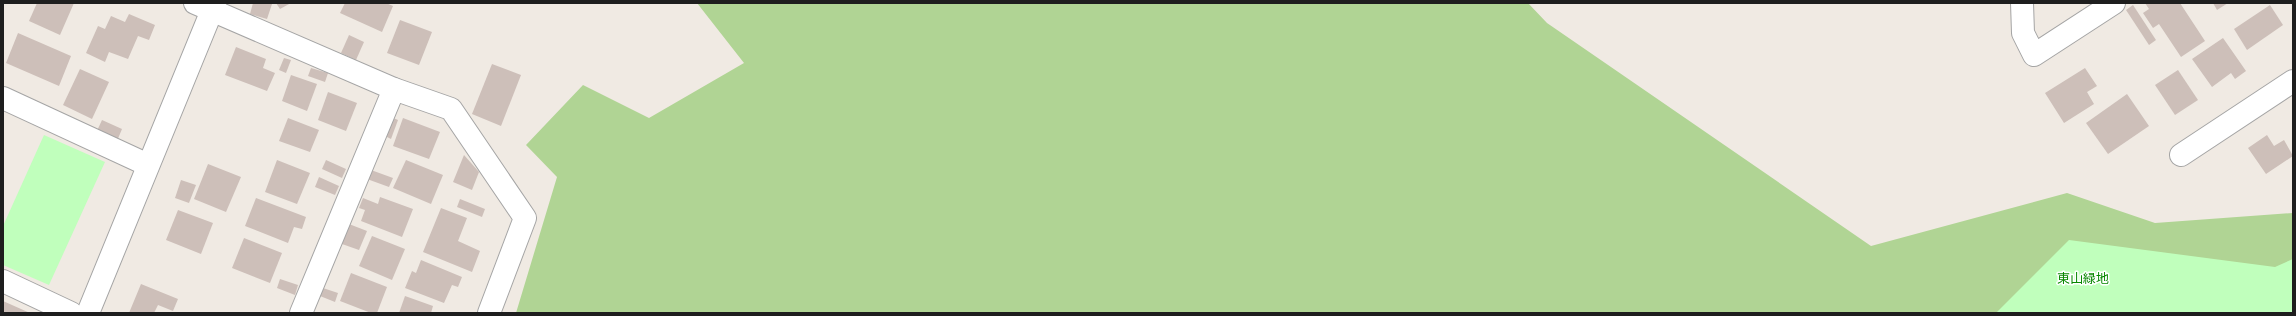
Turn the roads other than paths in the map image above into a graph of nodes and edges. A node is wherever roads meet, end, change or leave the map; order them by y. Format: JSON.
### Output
{"nodes":[{"id":1,"x":2022,"y":3,"type":"edge"},
{"id":2,"x":2114,"y":3,"type":"edge"},
{"id":3,"x":208,"y":6,"type":"edge"},
{"id":4,"x":2293,"y":81,"type":"edge"},
{"id":5,"x":394,"y":89,"type":"junction"},
{"id":6,"x":3,"y":98,"type":"edge"},
{"id":7,"x":2181,"y":154,"type":"dead end"},
{"id":8,"x":148,"y":165,"type":"junction"},
{"id":9,"x":3,"y":281,"type":"edge"},
{"id":10,"x":71,"y":313,"type":"edge"},
{"id":11,"x":88,"y":313,"type":"edge"},
{"id":12,"x":301,"y":313,"type":"edge"},
{"id":13,"x":489,"y":313,"type":"edge"}],
"edges":[{"from":1,"to":2,"type":"street"},
{"from":3,"to":5,"type":"street"},
{"from":3,"to":8,"type":"street"},
{"from":4,"to":7,"type":"street"},
{"from":5,"to":12,"type":"street"},
{"from":5,"to":13,"type":"street"},
{"from":6,"to":8,"type":"street"},
{"from":8,"to":11,"type":"street"},
{"from":9,"to":10,"type":"street"}]}
